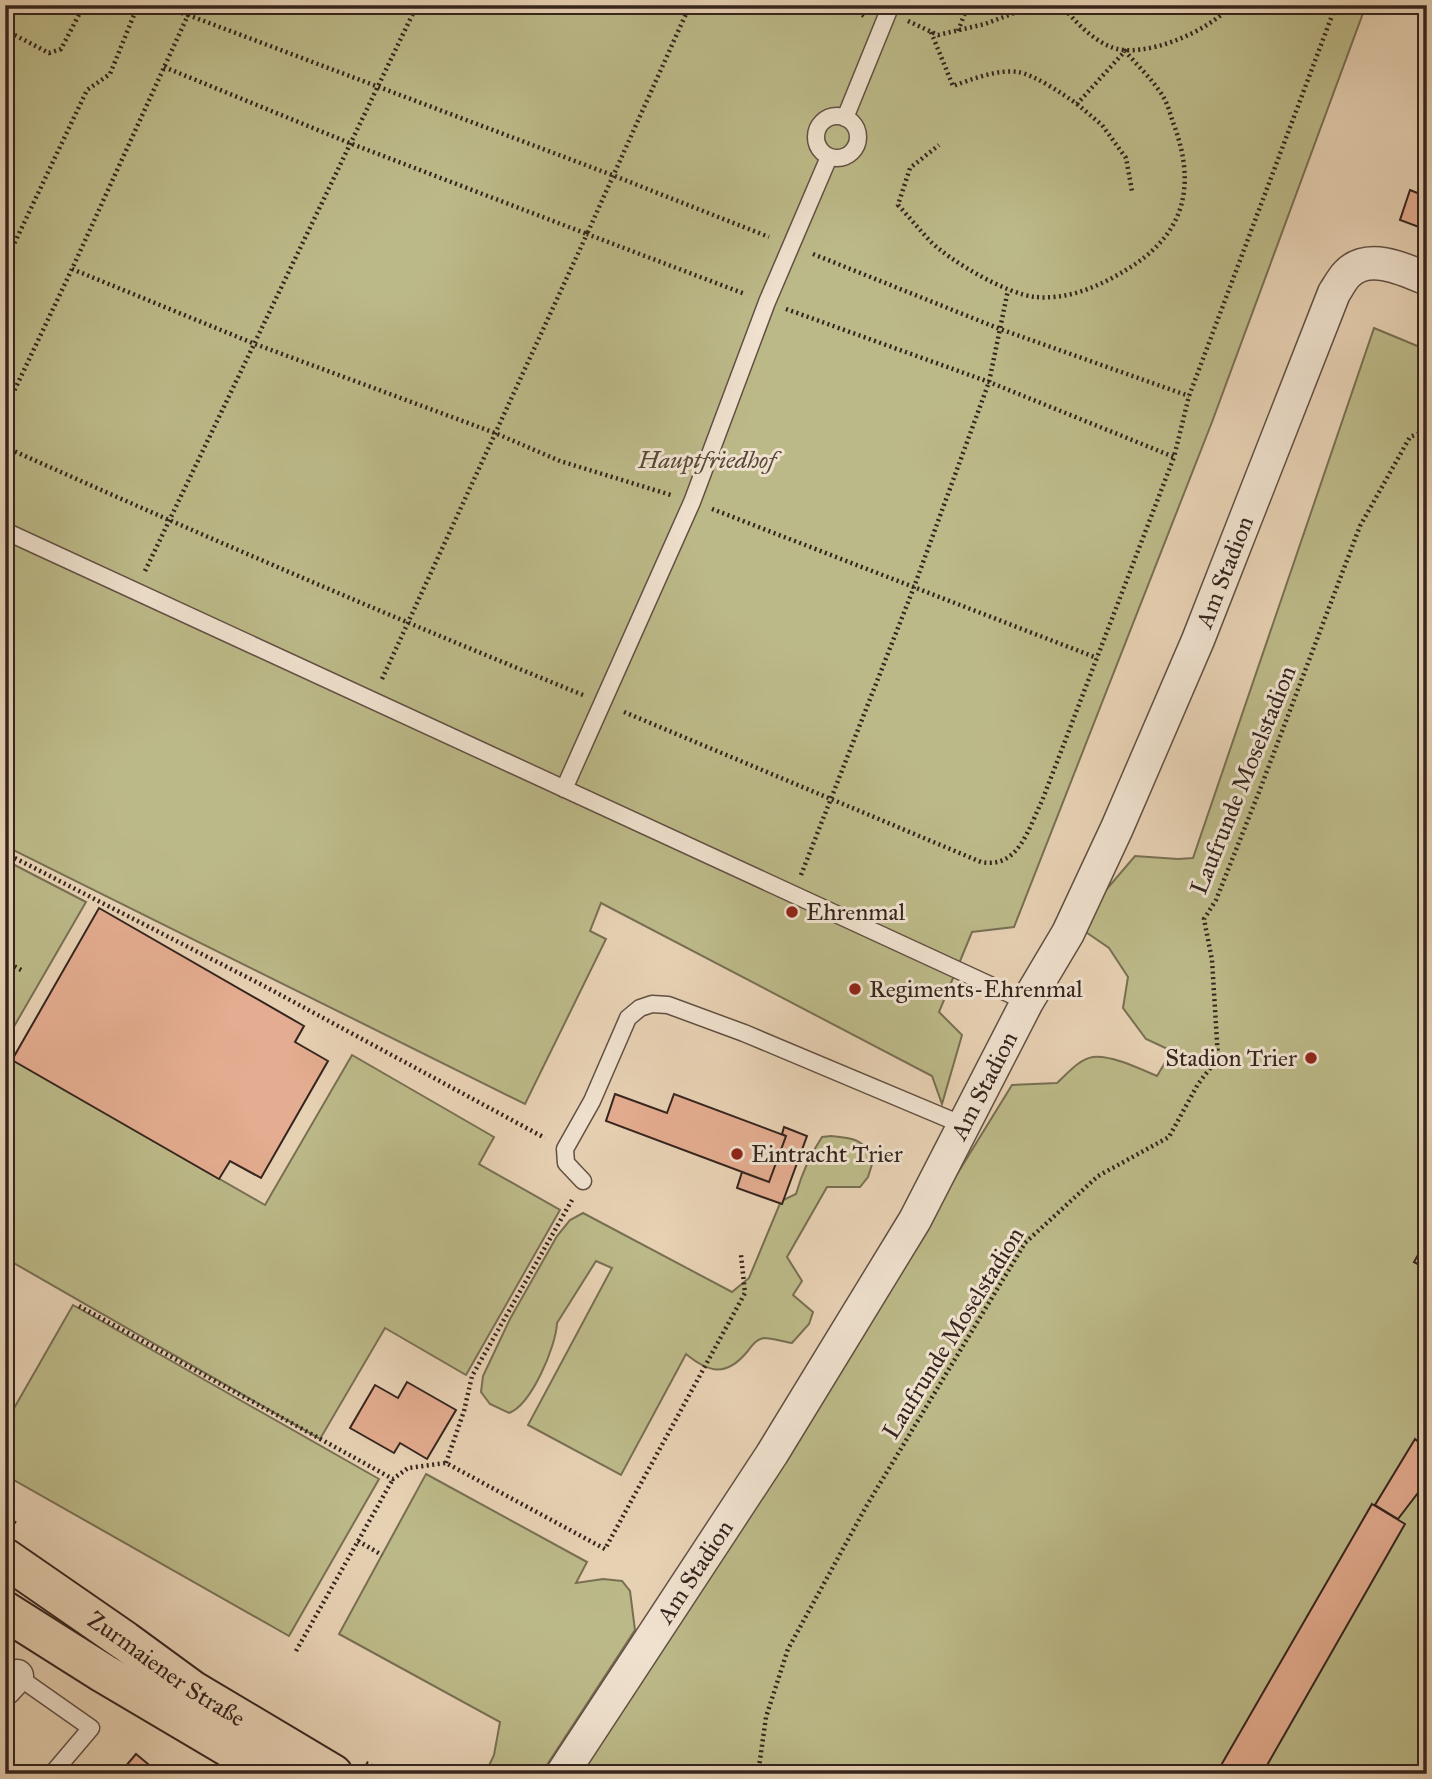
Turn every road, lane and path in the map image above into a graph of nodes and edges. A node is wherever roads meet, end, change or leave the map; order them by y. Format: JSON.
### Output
{"nodes":[{"id":1,"x":84,"y":5,"type":"edge"},
{"id":2,"x":138,"y":5,"type":"edge"},
{"id":3,"x":193,"y":5,"type":"edge"},
{"id":4,"x":417,"y":5,"type":"edge"},
{"id":5,"x":690,"y":5,"type":"edge"},
{"id":6,"x":968,"y":5,"type":"edge"},
{"id":7,"x":1035,"y":5,"type":"edge"},
{"id":8,"x":1060,"y":5,"type":"edge"},
{"id":9,"x":1231,"y":5,"type":"edge"},
{"id":10,"x":1336,"y":5,"type":"edge"},
{"id":11,"x":160,"y":6,"type":"edge"},
{"id":12,"x":889,"y":9,"type":"edge"},
{"id":13,"x":188,"y":15,"type":"junction"},
{"id":14,"x":5,"y":30,"type":"edge"},
{"id":15,"x":931,"y":32,"type":"junction"},
{"id":16,"x":957,"y":32,"type":"junction"},
{"id":17,"x":1125,"y":51,"type":"junction"},
{"id":18,"x":164,"y":67,"type":"junction"},
{"id":19,"x":379,"y":88,"type":"junction"},
{"id":20,"x":1077,"y":104,"type":"junction"},
{"id":21,"x":845,"y":118,"type":"junction"},
{"id":22,"x":352,"y":144,"type":"junction"},
{"id":23,"x":939,"y":145,"type":"dead end"},
{"id":24,"x":829,"y":157,"type":"junction"},
{"id":25,"x":612,"y":175,"type":"junction"},
{"id":26,"x":1132,"y":191,"type":"dead end"},
{"id":27,"x":791,"y":246,"type":"junction"},
{"id":28,"x":5,"y":263,"type":"edge"},
{"id":29,"x":72,"y":270,"type":"junction"},
{"id":30,"x":1427,"y":279,"type":"edge"},
{"id":31,"x":1008,"y":290,"type":"junction"},
{"id":32,"x":1000,"y":329,"type":"junction"},
{"id":33,"x":255,"y":344,"type":"junction"},
{"id":34,"x":1189,"y":396,"type":"junction"},
{"id":35,"x":5,"y":410,"type":"edge"},
{"id":36,"x":1183,"y":421,"type":"dead end"},
{"id":37,"x":1427,"y":430,"type":"edge"},
{"id":38,"x":5,"y":447,"type":"edge"},
{"id":39,"x":1174,"y":457,"type":"dead end"},
{"id":40,"x":692,"y":502,"type":"junction"},
{"id":41,"x":170,"y":521,"type":"junction"},
{"id":42,"x":5,"y":531,"type":"edge"},
{"id":43,"x":914,"y":587,"type":"junction"},
{"id":44,"x":135,"y":591,"type":"junction"},
{"id":45,"x":1097,"y":658,"type":"junction"},
{"id":46,"x":602,"y":703,"type":"junction"},
{"id":47,"x":564,"y":789,"type":"junction"},
{"id":48,"x":833,"y":798,"type":"junction"},
{"id":49,"x":5,"y":853,"type":"edge"},
{"id":50,"x":793,"y":894,"type":"junction"},
{"id":51,"x":5,"y":961,"type":"edge"},
{"id":52,"x":23,"y":971,"type":"dead end"},
{"id":53,"x":1027,"y":1002,"type":"junction"},
{"id":54,"x":963,"y":1125,"type":"junction"},
{"id":55,"x":565,"y":1149,"type":"junction"},
{"id":56,"x":583,"y":1181,"type":"joint"},
{"id":57,"x":741,"y":1255,"type":"dead end"},
{"id":58,"x":79,"y":1306,"type":"dead end"},
{"id":59,"x":446,"y":1463,"type":"junction"},
{"id":60,"x":393,"y":1479,"type":"junction"},
{"id":61,"x":358,"y":1541,"type":"junction"},
{"id":62,"x":382,"y":1555,"type":"dead end"},
{"id":63,"x":5,"y":1558,"type":"edge"},
{"id":64,"x":5,"y":1611,"type":"edge"},
{"id":65,"x":296,"y":1651,"type":"dead end"},
{"id":66,"x":11,"y":1683,"type":"edge"},
{"id":67,"x":52,"y":1774,"type":"edge"},
{"id":68,"x":274,"y":1774,"type":"edge"},
{"id":69,"x":333,"y":1774,"type":"edge"},
{"id":70,"x":562,"y":1774,"type":"edge"},
{"id":71,"x":758,"y":1774,"type":"edge"}],
"edges":[{"from":1,"to":14,"type":"path"},
{"from":2,"to":28,"type":"path"},
{"from":3,"to":13,"type":"path"},
{"from":4,"to":19,"type":"path"},
{"from":5,"to":25,"type":"path"},
{"from":6,"to":16,"type":"path"},
{"from":7,"to":16,"type":"path"},
{"from":8,"to":17,"type":"path"},
{"from":9,"to":17,"type":"path"},
{"from":10,"to":34,"type":"path"},
{"from":11,"to":13,"type":"path"},
{"from":12,"to":15,"type":"path"},
{"from":12,"to":21,"type":"lane"},
{"from":13,"to":18,"type":"path"},
{"from":13,"to":19,"type":"path"},
{"from":15,"to":16,"type":"path"},
{"from":15,"to":20,"type":"path"},
{"from":17,"to":20,"type":"path"},
{"from":17,"to":31,"type":"path"},
{"from":18,"to":22,"type":"path"},
{"from":18,"to":29,"type":"path"},
{"from":19,"to":22,"type":"path"},
{"from":19,"to":25,"type":"path"},
{"from":20,"to":26,"type":"path"},
{"from":21,"to":24,"type":"lane"},
{"from":21,"to":24,"type":"lane"},
{"from":22,"to":25,"type":"path"},
{"from":22,"to":33,"type":"path"},
{"from":23,"to":31,"type":"path"},
{"from":24,"to":27,"type":"lane"},
{"from":25,"to":27,"type":"path"},
{"from":27,"to":32,"type":"path"},
{"from":27,"to":40,"type":"lane"},
{"from":29,"to":33,"type":"path"},
{"from":29,"to":35,"type":"path"},
{"from":30,"to":53,"type":"street","name":"Am Stadion"},
{"from":31,"to":32,"type":"path"},
{"from":32,"to":34,"type":"path"},
{"from":32,"to":43,"type":"path"},
{"from":33,"to":40,"type":"path"},
{"from":33,"to":41,"type":"path"},
{"from":34,"to":36,"type":"path"},
{"from":37,"to":71,"type":"path","name":"Laufrunde Moselstadion"},
{"from":38,"to":41,"type":"path"},
{"from":39,"to":45,"type":"path"},
{"from":40,"to":43,"type":"path"},
{"from":40,"to":46,"type":"lane"},
{"from":41,"to":44,"type":"path"},
{"from":41,"to":46,"type":"path"},
{"from":42,"to":44,"type":"lane"},
{"from":43,"to":45,"type":"path"},
{"from":43,"to":48,"type":"path"},
{"from":44,"to":47,"type":"lane"},
{"from":45,"to":48,"type":"path"},
{"from":46,"to":47,"type":"lane"},
{"from":46,"to":48,"type":"path"},
{"from":47,"to":50,"type":"lane"},
{"from":48,"to":50,"type":"path"},
{"from":49,"to":55,"type":"path"},
{"from":50,"to":53,"type":"lane"},
{"from":51,"to":52,"type":"path"},
{"from":53,"to":54,"type":"street","name":"Am Stadion"},
{"from":54,"to":55,"type":"lane"},
{"from":54,"to":70,"type":"street","name":"Am Stadion"},
{"from":55,"to":56,"type":"lane"},
{"from":56,"to":59,"type":"path"},
{"from":57,"to":59,"type":"path"},
{"from":58,"to":60,"type":"path"},
{"from":59,"to":60,"type":"path"},
{"from":60,"to":61,"type":"path"},
{"from":61,"to":62,"type":"path"},
{"from":61,"to":65,"type":"path"},
{"from":63,"to":69,"type":"main road","name":"Zurmaiener Straße"},
{"from":64,"to":68,"type":"main road","name":"Zurmaiener Straße"},
{"from":66,"to":67,"type":"lane"}]}
